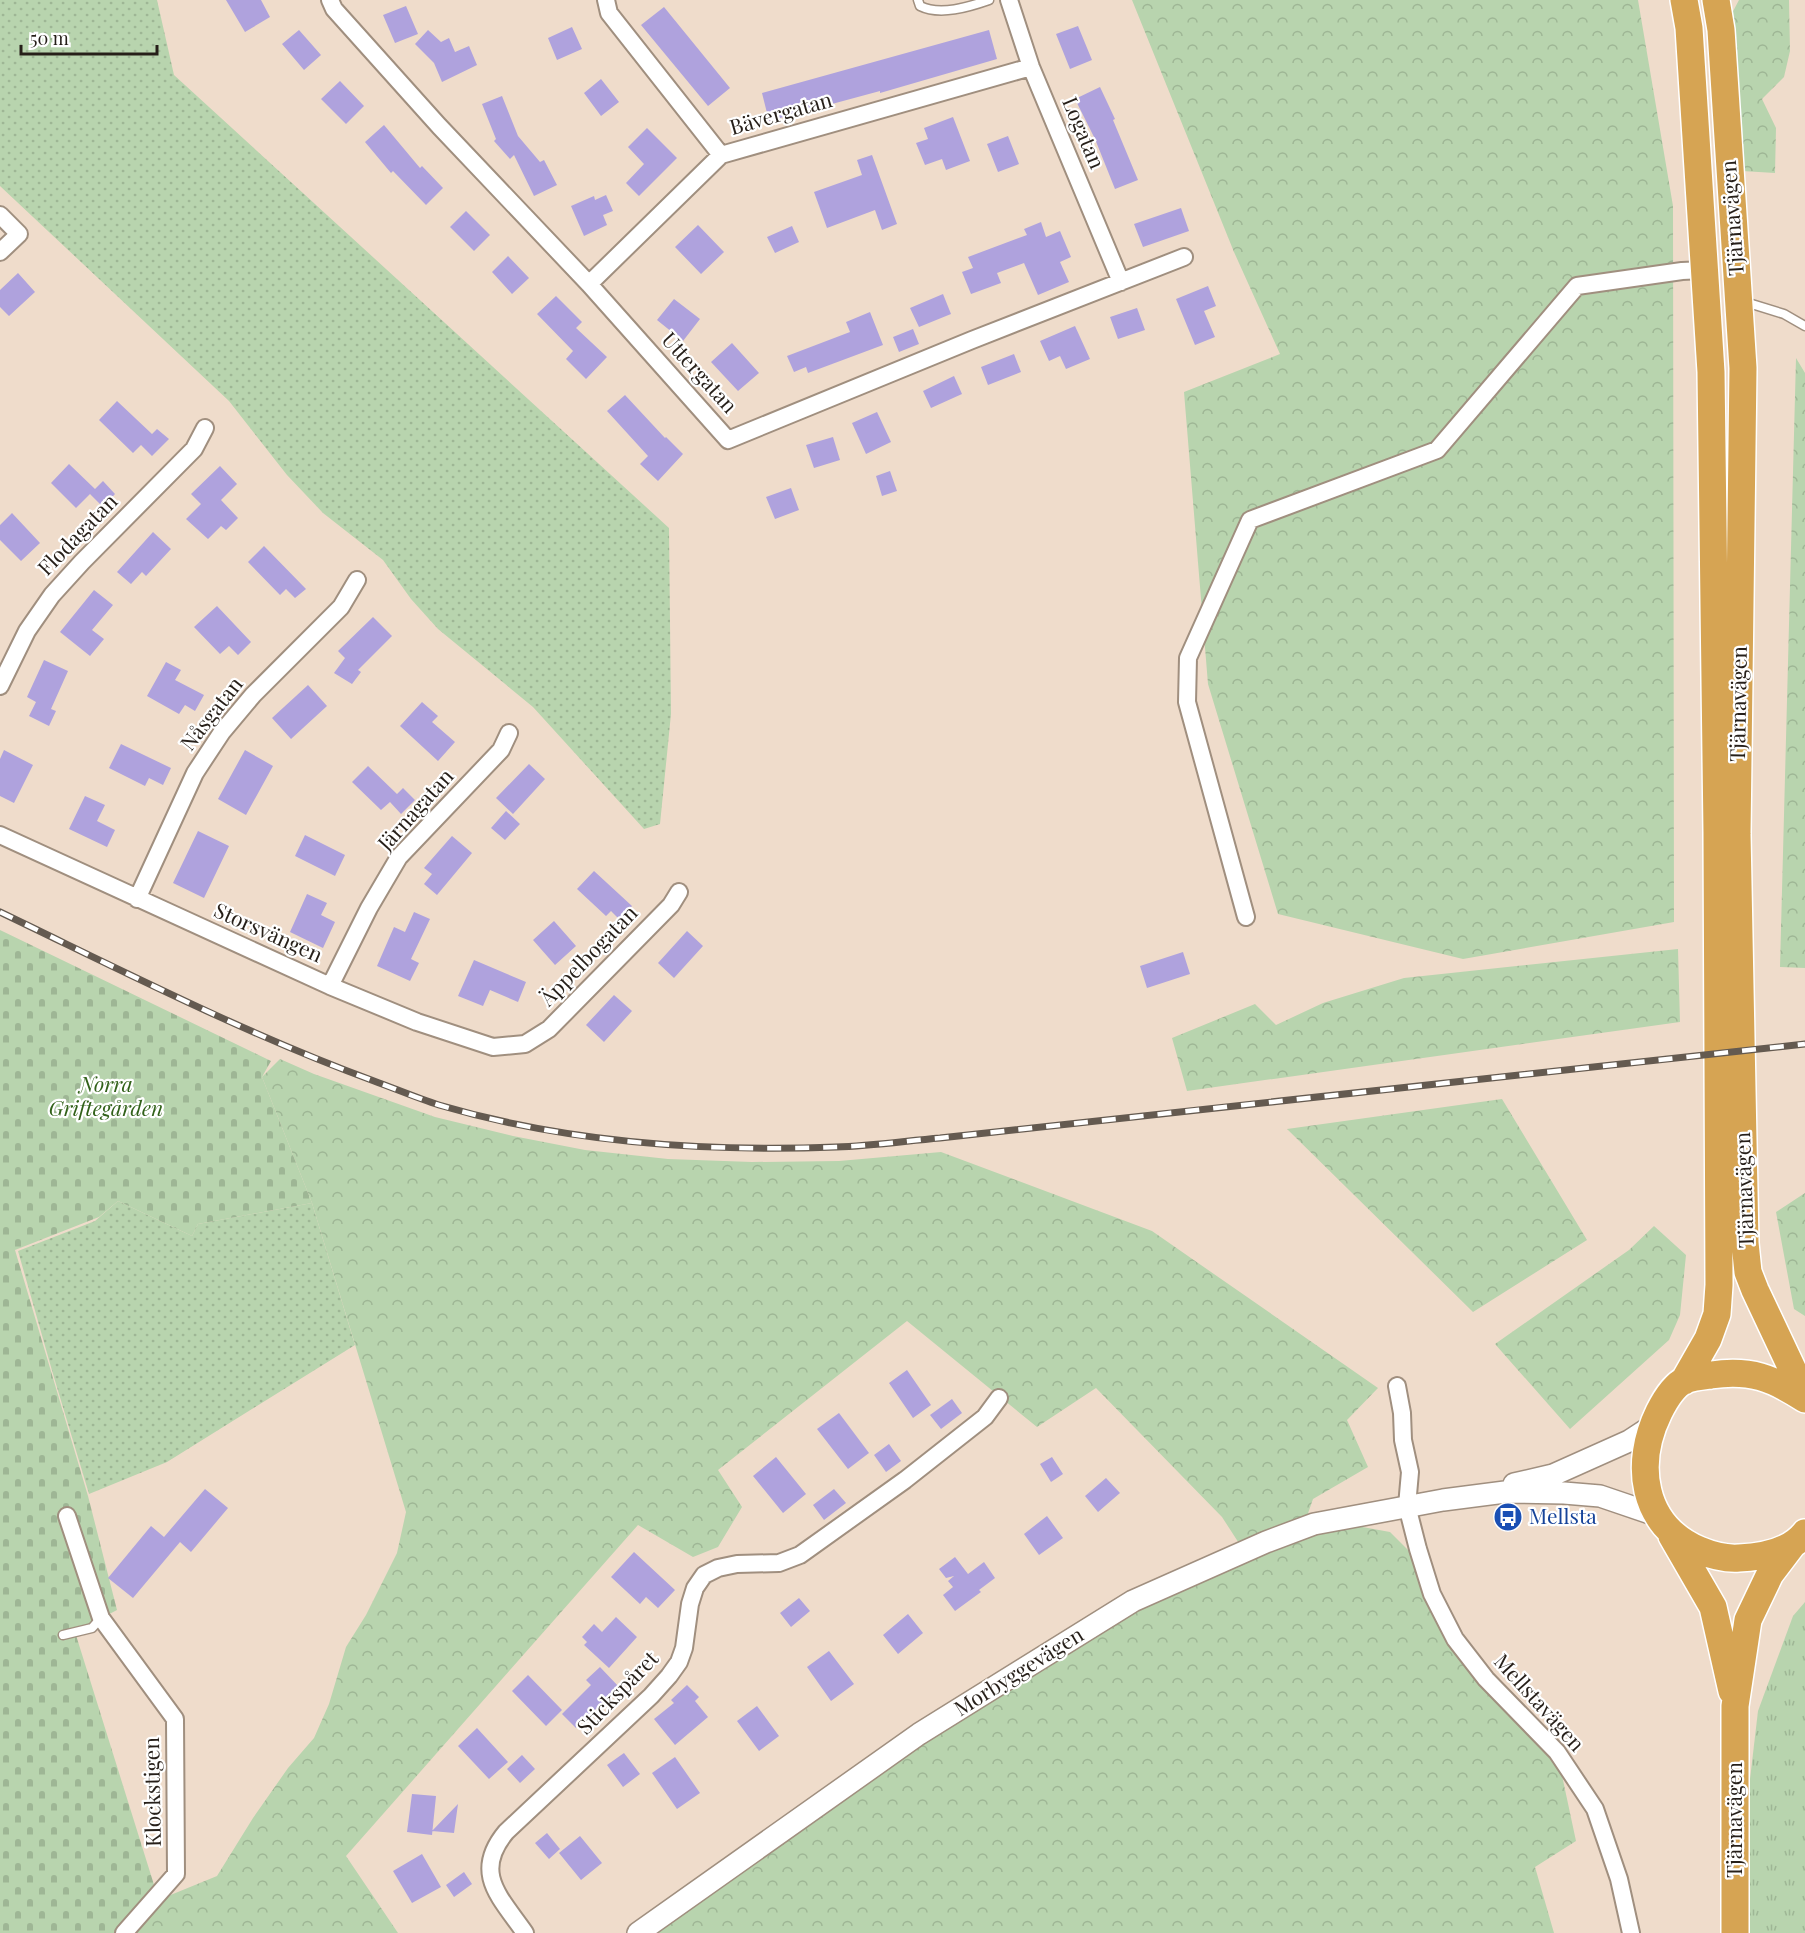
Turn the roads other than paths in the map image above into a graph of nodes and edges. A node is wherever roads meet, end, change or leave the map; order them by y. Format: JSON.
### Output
{"nodes":[{"id":1,"x":330,"y":0,"type":"edge"},
{"id":2,"x":606,"y":0,"type":"edge"},
{"id":3,"x":918,"y":0,"type":"edge"},
{"id":4,"x":989,"y":0,"type":"edge"},
{"id":5,"x":1009,"y":0,"type":"edge"},
{"id":6,"x":1684,"y":0,"type":"edge"},
{"id":7,"x":1716,"y":0,"type":"edge"},
{"id":8,"x":1031,"y":67,"type":"junction"},
{"id":9,"x":721,"y":155,"type":"junction"},
{"id":10,"x":0,"y":215,"type":"edge"},
{"id":11,"x":0,"y":252,"type":"edge"},
{"id":12,"x":1184,"y":257,"type":"dead end"},
{"id":13,"x":1704,"y":270,"type":"junction"},
{"id":14,"x":1121,"y":282,"type":"junction"},
{"id":15,"x":589,"y":284,"type":"junction"},
{"id":16,"x":1739,"y":300,"type":"junction"},
{"id":17,"x":1805,"y":326,"type":"edge"},
{"id":18,"x":205,"y":428,"type":"dead end"},
{"id":19,"x":357,"y":580,"type":"dead end"},
{"id":20,"x":0,"y":686,"type":"edge"},
{"id":21,"x":510,"y":733,"type":"dead end"},
{"id":22,"x":0,"y":835,"type":"edge"},
{"id":23,"x":679,"y":892,"type":"dead end"},
{"id":24,"x":137,"y":899,"type":"junction"},
{"id":25,"x":1246,"y":917,"type":"dead end"},
{"id":26,"x":330,"y":986,"type":"junction"},
{"id":27,"x":525,"y":1044,"type":"joint"},
{"id":28,"x":1684,"y":1381,"type":"junction"},
{"id":29,"x":1397,"y":1386,"type":"dead end"},
{"id":30,"x":999,"y":1398,"type":"dead end"},
{"id":31,"x":1805,"y":1398,"type":"edge"},
{"id":32,"x":1652,"y":1426,"type":"junction"},
{"id":33,"x":1443,"y":1500,"type":"junction"},
{"id":34,"x":1407,"y":1506,"type":"junction"},
{"id":35,"x":67,"y":1516,"type":"dead end"},
{"id":36,"x":1663,"y":1523,"type":"junction"},
{"id":37,"x":1801,"y":1537,"type":"edge"},
{"id":38,"x":101,"y":1618,"type":"junction"},
{"id":39,"x":63,"y":1635,"type":"dead end"},
{"id":40,"x":1735,"y":1706,"type":"junction"},
{"id":41,"x":124,"y":1933,"type":"edge"},
{"id":42,"x":525,"y":1933,"type":"edge"},
{"id":43,"x":638,"y":1933,"type":"edge"},
{"id":44,"x":1631,"y":1933,"type":"edge"},
{"id":45,"x":1735,"y":1933,"type":"edge"}],
"edges":[{"from":1,"to":15,"type":"street","name":"Uttergatan"},
{"from":2,"to":9,"type":"street"},
{"from":3,"to":4,"type":"lane"},
{"from":5,"to":8,"type":"street","name":"Logatan"},
{"from":6,"to":13,"type":"highway","name":"Tjärnavägen"},
{"from":7,"to":16,"type":"highway","name":"Tjärnavägen"},
{"from":8,"to":9,"type":"street","name":"Bävergatan"},
{"from":8,"to":14,"type":"street","name":"Logatan"},
{"from":9,"to":15,"type":"street","name":"Bävergatan"},
{"from":10,"to":11,"type":"street"},
{"from":12,"to":14,"type":"street","name":"Uttergatan"},
{"from":13,"to":25,"type":"street"},
{"from":13,"to":28,"type":"highway","name":"Tjärnavägen"},
{"from":14,"to":15,"type":"street","name":"Uttergatan"},
{"from":16,"to":17,"type":"lane"},
{"from":16,"to":31,"type":"highway","name":"Tjärnavägen"},
{"from":18,"to":20,"type":"street","name":"Flodagatan"},
{"from":19,"to":24,"type":"street","name":"Nåsgatan"},
{"from":21,"to":26,"type":"street","name":"Järnagatan"},
{"from":22,"to":24,"type":"street","name":"Storsvängen"},
{"from":23,"to":27,"type":"street","name":"Äppelbogatan"},
{"from":24,"to":26,"type":"street","name":"Storsvängen"},
{"from":26,"to":27,"type":"street","name":"Storsvängen"},
{"from":28,"to":31,"type":"highway"},
{"from":28,"to":32,"type":"highway","name":"Tjärnavägen"},
{"from":29,"to":34,"type":"street","name":"Mellstavägen"},
{"from":30,"to":42,"type":"street","name":"Stickspåret"},
{"from":32,"to":33,"type":"street","name":"Morbyggevägen"},
{"from":32,"to":36,"type":"highway","name":"Tjärnavägen"},
{"from":33,"to":34,"type":"street","name":"Morbyggevägen"},
{"from":33,"to":36,"type":"street","name":"Morbyggevägen"},
{"from":34,"to":43,"type":"street","name":"Morbyggevägen"},
{"from":34,"to":44,"type":"street","name":"Mellstavägen"},
{"from":35,"to":38,"type":"street","name":"Klockstigen"},
{"from":36,"to":37,"type":"highway"},
{"from":36,"to":40,"type":"highway","name":"Tjärnavägen"},
{"from":37,"to":40,"type":"highway","name":"Tjärnavägen"},
{"from":38,"to":39,"type":"lane"},
{"from":38,"to":41,"type":"street","name":"Klockstigen"},
{"from":40,"to":45,"type":"highway","name":"Tjärnavägen"}]}
